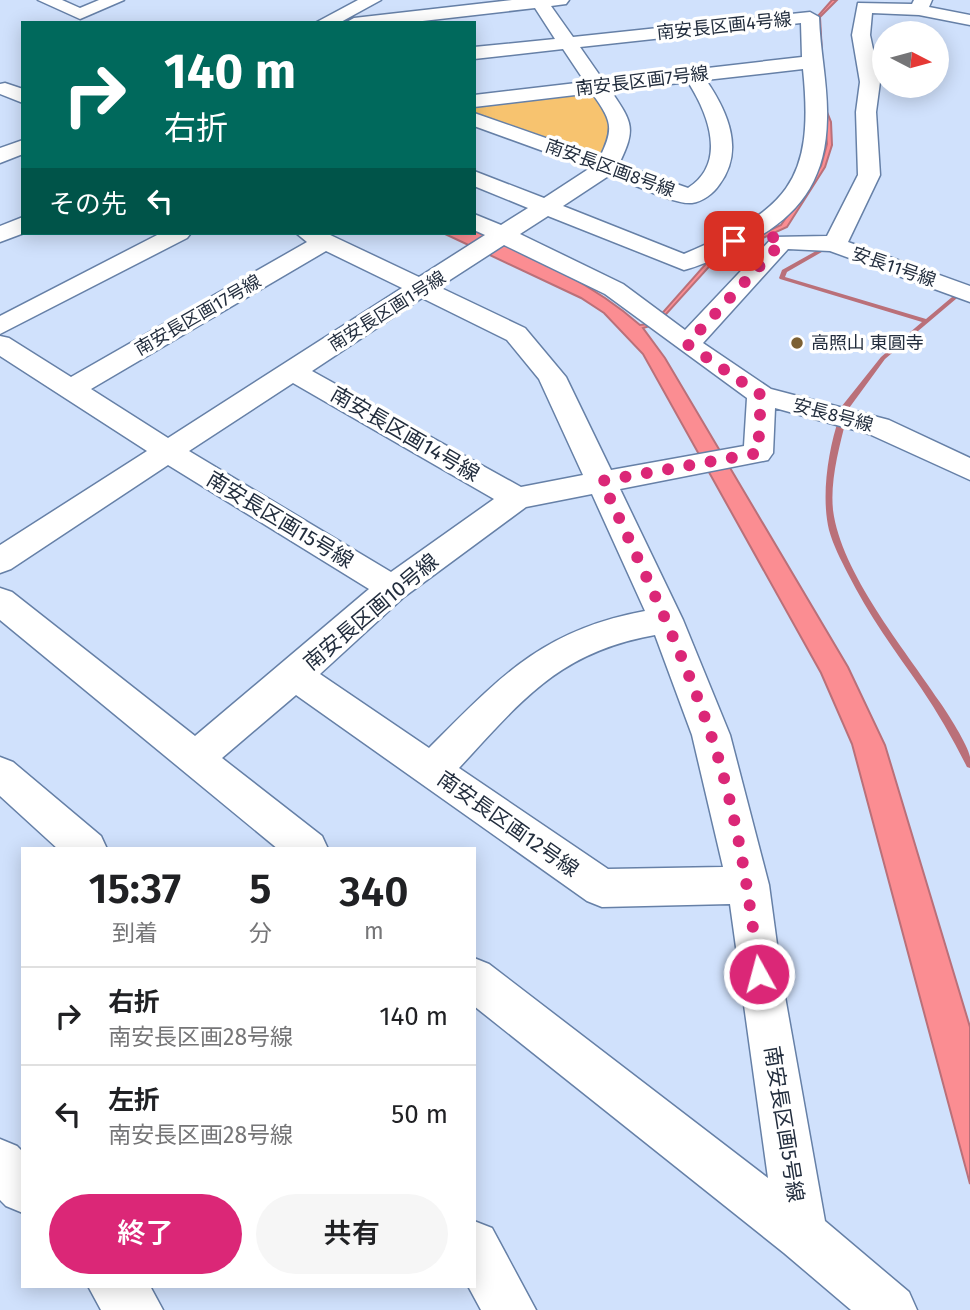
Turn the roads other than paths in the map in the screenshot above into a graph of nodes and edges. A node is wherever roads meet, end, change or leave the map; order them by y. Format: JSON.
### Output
{"nodes":[{"id":1,"x":47,"y":0,"type":"edge"},
{"id":2,"x":116,"y":0,"type":"edge"},
{"id":3,"x":321,"y":0,"type":"edge"},
{"id":4,"x":372,"y":0,"type":"edge"},
{"id":5,"x":546,"y":1,"type":"edge"},
{"id":6,"x":921,"y":5,"type":"edge"},
{"id":7,"x":822,"y":10,"type":"edge"},
{"id":8,"x":80,"y":14,"type":"junction"},
{"id":9,"x":353,"y":15,"type":"edge"},
{"id":10,"x":970,"y":20,"type":"edge"},
{"id":11,"x":98,"y":21,"type":"edge"},
{"id":12,"x":331,"y":21,"type":"edge"},
{"id":13,"x":570,"y":43,"type":"junction"},
{"id":14,"x":476,"y":53,"type":"edge"},
{"id":15,"x":810,"y":62,"type":"junction"},
{"id":16,"x":693,"y":75,"type":"junction"},
{"id":17,"x":598,"y":86,"type":"junction"},
{"id":18,"x":476,"y":101,"type":"edge"},
{"id":19,"x":476,"y":120,"type":"edge"},
{"id":20,"x":21,"y":147,"type":"edge"},
{"id":21,"x":0,"y":156,"type":"edge"},
{"id":22,"x":606,"y":168,"type":"junction"},
{"id":23,"x":476,"y":179,"type":"edge"},
{"id":24,"x":545,"y":207,"type":"junction"},
{"id":25,"x":476,"y":222,"type":"edge"},
{"id":26,"x":21,"y":225,"type":"edge"},
{"id":27,"x":505,"y":234,"type":"junction"},
{"id":28,"x":0,"y":235,"type":"edge"},
{"id":29,"x":175,"y":235,"type":"edge"},
{"id":30,"x":770,"y":236,"type":"junction"},
{"id":31,"x":317,"y":237,"type":"edge"},
{"id":32,"x":835,"y":244,"type":"junction"},
{"id":33,"x":425,"y":288,"type":"junction"},
{"id":34,"x":970,"y":294,"type":"edge"},
{"id":35,"x":0,"y":326,"type":"edge"},
{"id":36,"x":0,"y":344,"type":"edge"},
{"id":37,"x":687,"y":344,"type":"junction"},
{"id":38,"x":292,"y":371,"type":"junction"},
{"id":39,"x":71,"y":389,"type":"junction"},
{"id":40,"x":761,"y":395,"type":"junction"},
{"id":41,"x":168,"y":452,"type":"junction"},
{"id":42,"x":970,"y":470,"type":"edge"},
{"id":43,"x":602,"y":481,"type":"junction"},
{"id":44,"x":517,"y":498,"type":"junction"},
{"id":45,"x":0,"y":561,"type":"edge"},
{"id":46,"x":392,"y":588,"type":"junction"},
{"id":47,"x":0,"y":601,"type":"edge"},
{"id":48,"x":666,"y":620,"type":"junction"},
{"id":49,"x":295,"y":675,"type":"junction"},
{"id":50,"x":194,"y":759,"type":"junction"},
{"id":51,"x":431,"y":771,"type":"junction"},
{"id":52,"x":0,"y":773,"type":"edge"},
{"id":53,"x":85,"y":847,"type":"edge"},
{"id":54,"x":305,"y":847,"type":"edge"},
{"id":55,"x":748,"y":885,"type":"junction"},
{"id":56,"x":476,"y":981,"type":"edge"},
{"id":57,"x":0,"y":1163,"type":"edge"},
{"id":58,"x":21,"y":1187,"type":"edge"},
{"id":59,"x":802,"y":1235,"type":"junction"},
{"id":60,"x":476,"y":1250,"type":"edge"},
{"id":61,"x":116,"y":1288,"type":"edge"},
{"id":62,"x":137,"y":1310,"type":"edge"},
{"id":63,"x":510,"y":1310,"type":"edge"},
{"id":64,"x":891,"y":1310,"type":"edge"}],
"edges":[{"from":1,"to":8,"type":"street"},
{"from":2,"to":8,"type":"street"},
{"from":3,"to":9,"type":"street"},
{"from":4,"to":9,"type":"street"},
{"from":5,"to":9,"type":"street"},
{"from":5,"to":13,"type":"street"},
{"from":6,"to":10,"type":"street","name":"安長11号線"},
{"from":6,"to":32,"type":"street","name":"安長11号線"},
{"from":7,"to":13,"type":"street","name":"南安長区画4号線"},
{"from":7,"to":15,"type":"street","name":"南安長区画4号線"},
{"from":8,"to":11,"type":"street"},
{"from":9,"to":12,"type":"street"},
{"from":13,"to":14,"type":"street","name":"南安長区画4号線"},
{"from":13,"to":17,"type":"street"},
{"from":15,"to":16,"type":"street","name":"南安長区画7号線"},
{"from":15,"to":30,"type":"street","name":"南安長区画4号線"},
{"from":16,"to":17,"type":"street","name":"南安長区画7号線"},
{"from":16,"to":22,"type":"street","name":"南安長区画8号線"},
{"from":17,"to":18,"type":"street","name":"南安長区画7号線"},
{"from":17,"to":22,"type":"street"},
{"from":19,"to":22,"type":"street","name":"南安長区画8号線"},
{"from":20,"to":21,"type":"street"},
{"from":22,"to":24,"type":"street","name":"南安長区画1号線"},
{"from":23,"to":24,"type":"street","name":"南安長区画4号線"},
{"from":24,"to":27,"type":"street","name":"南安長区画1号線"},
{"from":24,"to":30,"type":"street","name":"南安長区画4号線"},
{"from":25,"to":27,"type":"street","name":"安長8号線"},
{"from":26,"to":28,"type":"street"},
{"from":27,"to":33,"type":"street","name":"南安長区画1号線"},
{"from":27,"to":37,"type":"street","name":"安長8号線"},
{"from":29,"to":35,"type":"street"},
{"from":30,"to":32,"type":"street"},
{"from":30,"to":37,"type":"street"},
{"from":31,"to":33,"type":"street","name":"南安長区画5号線"},
{"from":31,"to":39,"type":"street","name":"南安長区画17号線"},
{"from":32,"to":34,"type":"street","name":"安長11号線"},
{"from":33,"to":38,"type":"street","name":"南安長区画1号線"},
{"from":33,"to":43,"type":"street","name":"南安長区画5号線"},
{"from":36,"to":39,"type":"street"},
{"from":37,"to":40,"type":"street","name":"安長8号線"},
{"from":38,"to":41,"type":"street","name":"南安長区画1号線"},
{"from":38,"to":44,"type":"street","name":"南安長区画14号線"},
{"from":39,"to":41,"type":"street"},
{"from":40,"to":42,"type":"street","name":"安長8号線"},
{"from":40,"to":43,"type":"street","name":"南安長区画10号線"},
{"from":41,"to":45,"type":"street","name":"南安長区画1号線"},
{"from":41,"to":46,"type":"street","name":"南安長区画15号線"},
{"from":43,"to":44,"type":"street","name":"南安長区画10号線"},
{"from":43,"to":48,"type":"street","name":"南安長区画5号線"},
{"from":44,"to":46,"type":"street","name":"南安長区画10号線"},
{"from":46,"to":49,"type":"street","name":"南安長区画10号線"},
{"from":47,"to":50,"type":"street"},
{"from":48,"to":51,"type":"street"},
{"from":48,"to":55,"type":"street","name":"南安長区画5号線"},
{"from":49,"to":50,"type":"street","name":"南安長区画10号線"},
{"from":49,"to":51,"type":"street","name":"南安長区画12号線"},
{"from":50,"to":54,"type":"street"},
{"from":51,"to":55,"type":"street","name":"南安長区画12号線"},
{"from":52,"to":53,"type":"street"},
{"from":55,"to":59,"type":"street","name":"南安長区画5号線"},
{"from":56,"to":59,"type":"street","name":"南安長区画5号線"},
{"from":57,"to":58,"type":"street"},
{"from":59,"to":64,"type":"street"},
{"from":60,"to":63,"type":"street"},
{"from":61,"to":62,"type":"street"}]}
